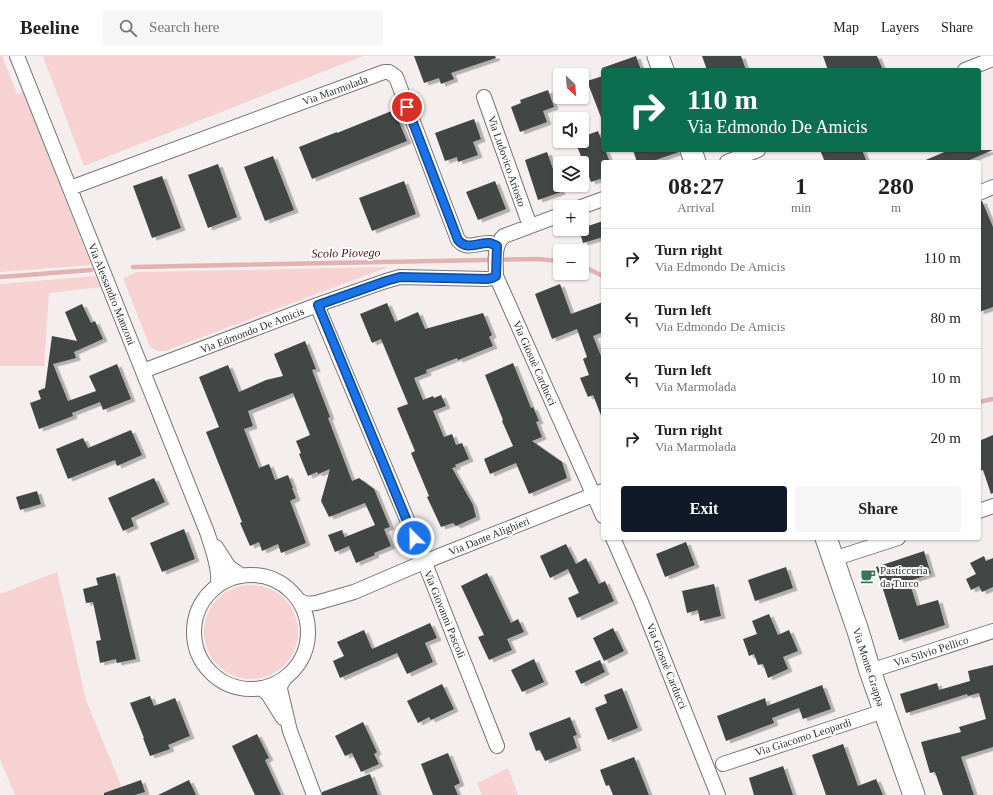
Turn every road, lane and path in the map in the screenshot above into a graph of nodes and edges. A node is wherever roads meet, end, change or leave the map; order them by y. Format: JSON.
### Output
{"nodes":[{"id":1,"x":17,"y":56,"type":"edge"},
{"id":2,"x":658,"y":56,"type":"edge"},
{"id":3,"x":993,"y":59,"type":"edge"},
{"id":4,"x":662,"y":68,"type":"edge"},
{"id":5,"x":970,"y":68,"type":"edge"},
{"id":6,"x":484,"y":97,"type":"dead end"},
{"id":7,"x":753,"y":152,"type":"edge"},
{"id":8,"x":732,"y":160,"type":"edge"},
{"id":9,"x":993,"y":187,"type":"edge"},
{"id":10,"x":70,"y":188,"type":"junction"},
{"id":11,"x":981,"y":192,"type":"edge"},
{"id":12,"x":601,"y":200,"type":"edge"},
{"id":13,"x":589,"y":204,"type":"edge"},
{"id":14,"x":553,"y":218,"type":"edge"},
{"id":15,"x":530,"y":226,"type":"junction"},
{"id":16,"x":497,"y":249,"type":"junction"},
{"id":17,"x":496,"y":271,"type":"junction"},
{"id":18,"x":318,"y":305,"type":"junction"},
{"id":19,"x":143,"y":371,"type":"junction"},
{"id":20,"x":598,"y":493,"type":"edge"},
{"id":21,"x":993,"y":506,"type":"edge"},
{"id":22,"x":601,"y":507,"type":"edge"},
{"id":23,"x":981,"y":510,"type":"edge"},
{"id":24,"x":207,"y":532,"type":"junction"},
{"id":25,"x":614,"y":540,"type":"edge"},
{"id":26,"x":827,"y":540,"type":"edge"},
{"id":27,"x":892,"y":540,"type":"edge"},
{"id":28,"x":833,"y":559,"type":"junction"},
{"id":29,"x":424,"y":562,"type":"junction"},
{"id":30,"x":242,"y":576,"type":"junction"},
{"id":31,"x":217,"y":586,"type":"junction"},
{"id":32,"x":354,"y":592,"type":"junction"},
{"id":33,"x":300,"y":601,"type":"junction"},
{"id":34,"x":308,"y":621,"type":"junction"},
{"id":35,"x":993,"y":631,"type":"edge"},
{"id":36,"x":870,"y":671,"type":"junction"},
{"id":37,"x":285,"y":678,"type":"junction"},
{"id":38,"x":261,"y":688,"type":"junction"},
{"id":39,"x":884,"y":711,"type":"junction"},
{"id":40,"x":290,"y":730,"type":"junction"},
{"id":41,"x":497,"y":746,"type":"dead end"},
{"id":42,"x":722,"y":764,"type":"dead end"},
{"id":43,"x":314,"y":795,"type":"edge"},
{"id":44,"x":718,"y":795,"type":"edge"},
{"id":45,"x":914,"y":795,"type":"edge"}],
"edges":[{"from":1,"to":10,"type":"street","name":"Via Alessandro Manzoni"},
{"from":2,"to":4,"type":"street"},
{"from":3,"to":5,"type":"street"},
{"from":6,"to":15,"type":"street","name":"Via Ludovico Ariosto"},
{"from":7,"to":8,"type":"street"},
{"from":9,"to":11,"type":"street"},
{"from":10,"to":16,"type":"street","name":"Via Marmolada"},
{"from":10,"to":19,"type":"street","name":"Via Alessandro Manzoni"},
{"from":12,"to":13,"type":"street"},
{"from":14,"to":15,"type":"street"},
{"from":15,"to":16,"type":"street"},
{"from":16,"to":17,"type":"street"},
{"from":17,"to":18,"type":"street","name":"Via Edmondo De Amicis"},
{"from":17,"to":20,"type":"street","name":"Via Giosuè Carducci"},
{"from":18,"to":19,"type":"street","name":"Via Edmondo De Amicis"},
{"from":18,"to":29,"type":"street","name":"Via Giovanni Pascoli"},
{"from":19,"to":24,"type":"street","name":"Via Alessandro Manzoni"},
{"from":20,"to":22,"type":"street","name":"Via Giosuè Carducci"},
{"from":20,"to":29,"type":"street","name":"Via Dante Alighieri"},
{"from":21,"to":23,"type":"street"},
{"from":24,"to":30,"type":"street"},
{"from":24,"to":31,"type":"street"},
{"from":25,"to":44,"type":"street","name":"Via Giosuè Carducci"},
{"from":26,"to":28,"type":"street","name":"Via Monte Grappa"},
{"from":27,"to":28,"type":"street"},
{"from":28,"to":36,"type":"street","name":"Via Monte Grappa"},
{"from":29,"to":32,"type":"street","name":"Via Dante Alighieri"},
{"from":29,"to":41,"type":"street","name":"Via Giovanni Pascoli"},
{"from":30,"to":31,"type":"street"},
{"from":30,"to":33,"type":"street"},
{"from":31,"to":38,"type":"street"},
{"from":32,"to":33,"type":"street","name":"Via Dante Alighieri"},
{"from":32,"to":34,"type":"street","name":"Via Dante Alighieri"},
{"from":33,"to":34,"type":"street"},
{"from":34,"to":37,"type":"street"},
{"from":35,"to":36,"type":"street","name":"Via Silvio Pellico"},
{"from":36,"to":39,"type":"street","name":"Via Monte Grappa"},
{"from":37,"to":38,"type":"street"},
{"from":37,"to":40,"type":"street"},
{"from":38,"to":40,"type":"street"},
{"from":39,"to":42,"type":"street","name":"Via Giacomo Leopardi"},
{"from":39,"to":45,"type":"street","name":"Via Monte Grappa"},
{"from":40,"to":43,"type":"street"}]}
